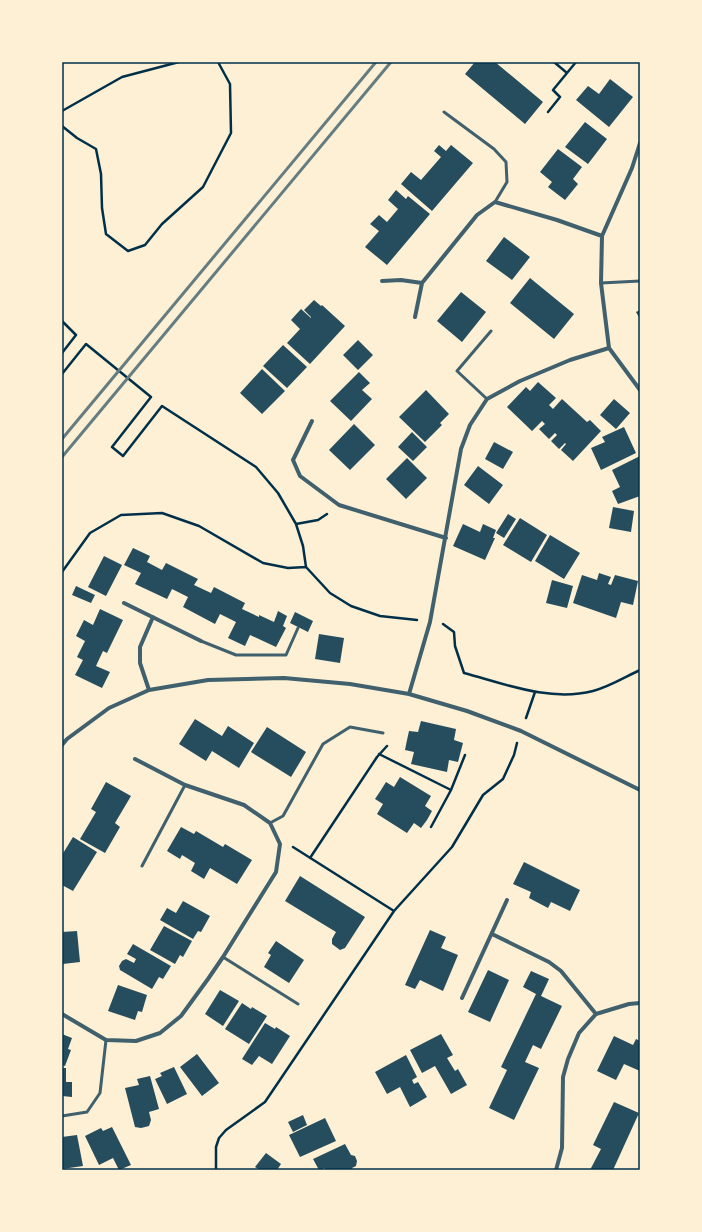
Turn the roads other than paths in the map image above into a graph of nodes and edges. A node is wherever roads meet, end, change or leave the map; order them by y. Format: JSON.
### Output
{"nodes":[{"id":1,"x":444,"y":112,"type":"dead end"},
{"id":2,"x":640,"y":143,"type":"edge"},
{"id":3,"x":495,"y":202,"type":"junction"},
{"id":4,"x":602,"y":236,"type":"junction"},
{"id":5,"x":382,"y":281,"type":"dead end"},
{"id":6,"x":640,"y":281,"type":"edge"},
{"id":7,"x":422,"y":283,"type":"junction"},
{"id":8,"x":601,"y":283,"type":"junction"},
{"id":9,"x":415,"y":317,"type":"dead end"},
{"id":10,"x":491,"y":331,"type":"dead end"},
{"id":11,"x":609,"y":348,"type":"junction"},
{"id":12,"x":640,"y":388,"type":"edge"},
{"id":13,"x":487,"y":399,"type":"junction"},
{"id":14,"x":312,"y":420,"type":"dead end"},
{"id":15,"x":446,"y":538,"type":"junction"},
{"id":16,"x":124,"y":603,"type":"dead end"},
{"id":17,"x":153,"y":617,"type":"junction"},
{"id":18,"x":298,"y":628,"type":"dead end"},
{"id":19,"x":202,"y":641,"type":"joint"},
{"id":20,"x":149,"y":690,"type":"junction"},
{"id":21,"x":409,"y":694,"type":"junction"},
{"id":22,"x":383,"y":733,"type":"dead end"},
{"id":23,"x":62,"y":745,"type":"edge"},
{"id":24,"x":135,"y":759,"type":"dead end"},
{"id":25,"x":185,"y":785,"type":"junction"},
{"id":26,"x":640,"y":790,"type":"edge"},
{"id":27,"x":270,"y":823,"type":"junction"},
{"id":28,"x":142,"y":866,"type":"dead end"},
{"id":29,"x":507,"y":900,"type":"dead end"},
{"id":30,"x":492,"y":934,"type":"junction"},
{"id":31,"x":223,"y":957,"type":"junction"},
{"id":32,"x":462,"y":998,"type":"dead end"},
{"id":33,"x":640,"y":1003,"type":"edge"},
{"id":34,"x":298,"y":1004,"type":"dead end"},
{"id":35,"x":62,"y":1014,"type":"edge"},
{"id":36,"x":596,"y":1014,"type":"junction"},
{"id":37,"x":106,"y":1040,"type":"junction"},
{"id":38,"x":62,"y":1116,"type":"edge"},
{"id":39,"x":556,"y":1170,"type":"edge"}],
"edges":[{"from":1,"to":3,"type":"lane"},
{"from":2,"to":4,"type":"street"},
{"from":3,"to":4,"type":"street"},
{"from":3,"to":7,"type":"street"},
{"from":4,"to":8,"type":"street"},
{"from":5,"to":7,"type":"street"},
{"from":6,"to":8,"type":"lane"},
{"from":7,"to":9,"type":"street"},
{"from":8,"to":11,"type":"street"},
{"from":10,"to":13,"type":"lane"},
{"from":11,"to":12,"type":"street"},
{"from":11,"to":13,"type":"street"},
{"from":13,"to":15,"type":"street"},
{"from":14,"to":15,"type":"street"},
{"from":15,"to":21,"type":"street"},
{"from":16,"to":17,"type":"street"},
{"from":17,"to":19,"type":"street"},
{"from":17,"to":20,"type":"street"},
{"from":18,"to":19,"type":"lane"},
{"from":20,"to":21,"type":"street"},
{"from":20,"to":23,"type":"street"},
{"from":21,"to":26,"type":"street"},
{"from":22,"to":27,"type":"lane"},
{"from":24,"to":25,"type":"street"},
{"from":25,"to":27,"type":"street"},
{"from":25,"to":28,"type":"lane"},
{"from":27,"to":31,"type":"street"},
{"from":29,"to":30,"type":"street"},
{"from":30,"to":32,"type":"street"},
{"from":30,"to":36,"type":"street"},
{"from":31,"to":34,"type":"lane"},
{"from":31,"to":37,"type":"street"},
{"from":33,"to":36,"type":"street"},
{"from":35,"to":37,"type":"street"},
{"from":36,"to":39,"type":"street"},
{"from":37,"to":38,"type":"lane"}]}
